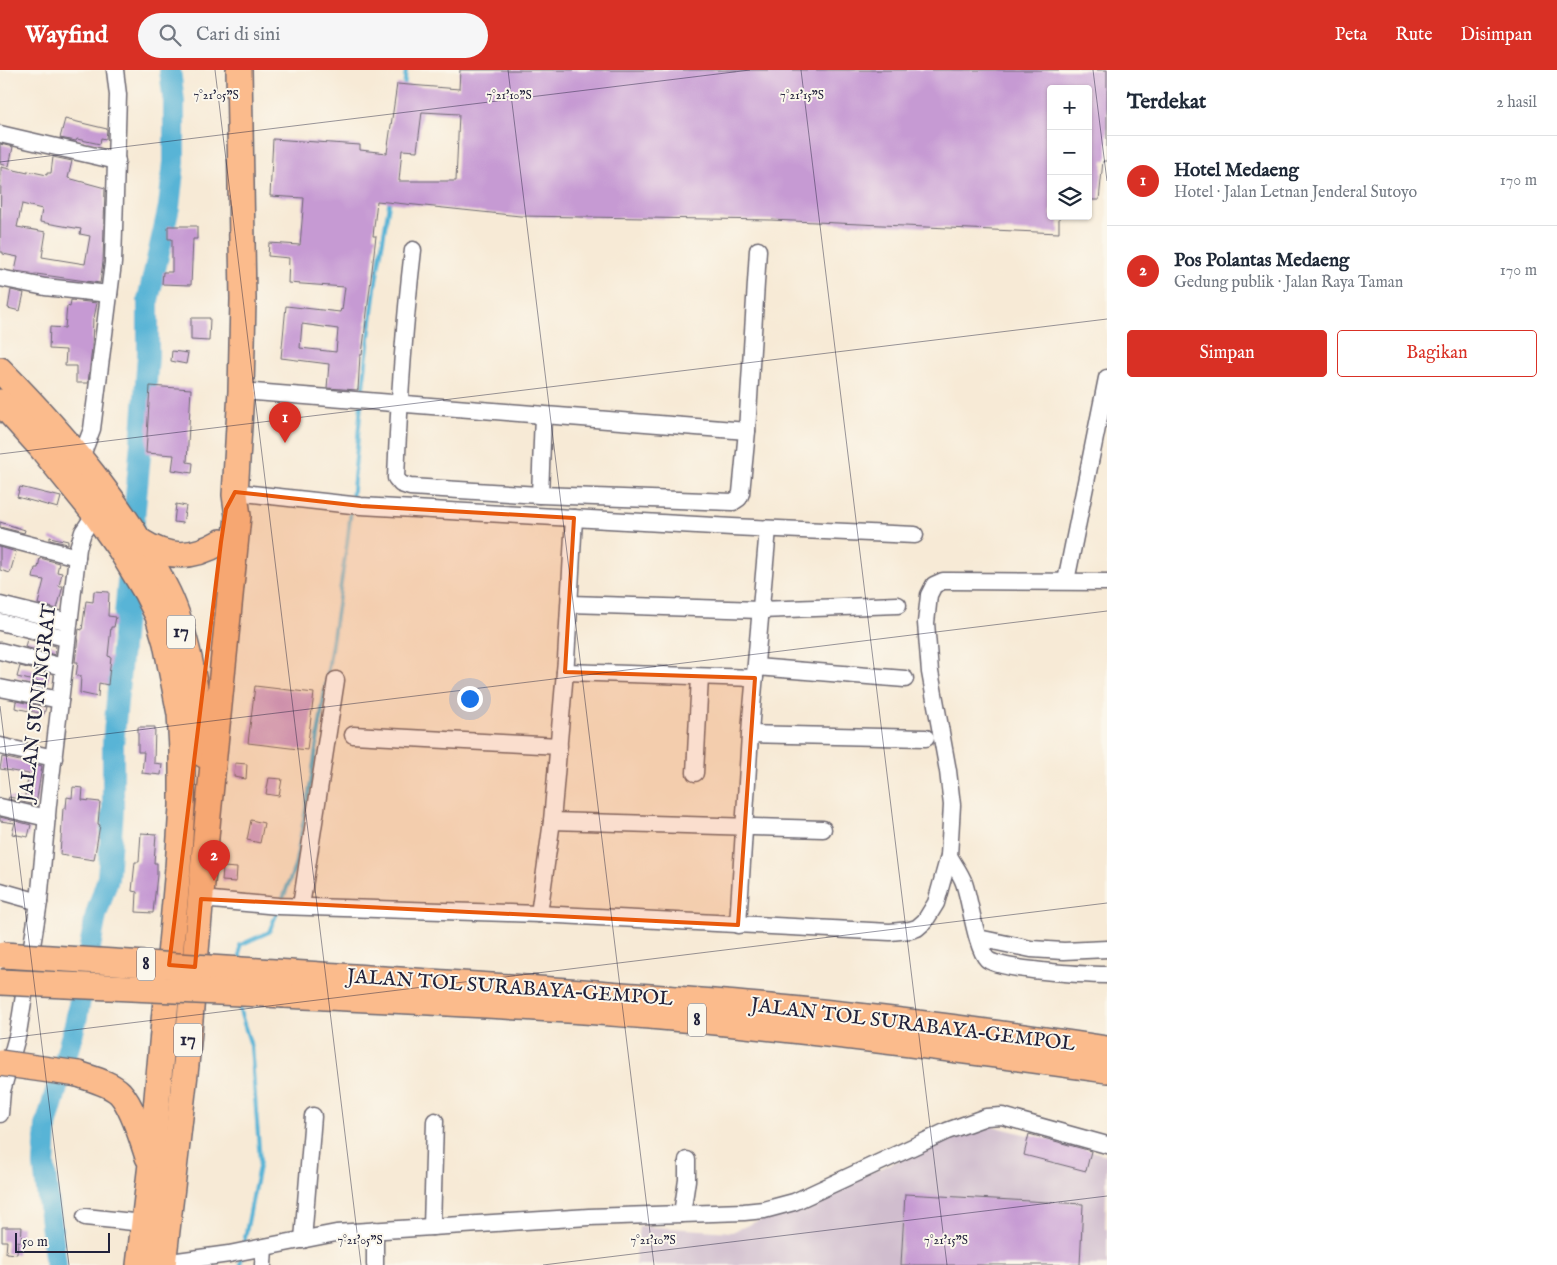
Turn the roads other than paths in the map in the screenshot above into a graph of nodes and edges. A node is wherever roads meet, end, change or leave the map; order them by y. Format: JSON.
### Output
{"nodes":[{"id":1,"x":115,"y":70,"type":"edge"},
{"id":2,"x":240,"y":70,"type":"edge"},
{"id":3,"x":0,"y":134,"type":"edge"},
{"id":4,"x":117,"y":161,"type":"junction"},
{"id":5,"x":413,"y":250,"type":"dead end"},
{"id":6,"x":758,"y":250,"type":"dead end"},
{"id":7,"x":0,"y":278,"type":"edge"},
{"id":8,"x":109,"y":294,"type":"junction"},
{"id":9,"x":0,"y":370,"type":"edge"},
{"id":10,"x":1107,"y":378,"type":"edge"},
{"id":11,"x":241,"y":391,"type":"junction"},
{"id":12,"x":0,"y":402,"type":"edge"},
{"id":13,"x":399,"y":404,"type":"junction"},
{"id":14,"x":543,"y":415,"type":"junction"},
{"id":15,"x":747,"y":431,"type":"junction"},
{"id":16,"x":88,"y":466,"type":"junction"},
{"id":17,"x":235,"y":493,"type":"junction"},
{"id":18,"x":540,"y":495,"type":"junction"},
{"id":19,"x":95,"y":514,"type":"junction"},
{"id":20,"x":574,"y":518,"type":"junction"},
{"id":21,"x":768,"y":528,"type":"junction"},
{"id":22,"x":915,"y":535,"type":"dead end"},
{"id":23,"x":0,"y":537,"type":"edge"},
{"id":24,"x":138,"y":538,"type":"junction"},
{"id":25,"x":221,"y":542,"type":"junction"},
{"id":26,"x":77,"y":557,"type":"junction"},
{"id":27,"x":1066,"y":581,"type":"junction"},
{"id":28,"x":1107,"y":582,"type":"edge"},
{"id":29,"x":570,"y":604,"type":"junction"},
{"id":30,"x":0,"y":605,"type":"edge"},
{"id":31,"x":898,"y":605,"type":"dead end"},
{"id":32,"x":760,"y":610,"type":"junction"},
{"id":33,"x":0,"y":622,"type":"edge"},
{"id":34,"x":68,"y":630,"type":"junction"},
{"id":35,"x":0,"y":651,"type":"edge"},
{"id":36,"x":178,"y":659,"type":"junction"},
{"id":37,"x":64,"y":667,"type":"junction"},
{"id":38,"x":565,"y":672,"type":"junction"},
{"id":39,"x":756,"y":673,"type":"junction"},
{"id":40,"x":700,"y":677,"type":"junction"},
{"id":41,"x":905,"y":679,"type":"dead end"},
{"id":42,"x":336,"y":680,"type":"dead end"},
{"id":43,"x":0,"y":688,"type":"edge"},
{"id":44,"x":60,"y":700,"type":"junction"},
{"id":45,"x":201,"y":730,"type":"junction"},
{"id":46,"x":750,"y":734,"type":"junction"},
{"id":47,"x":352,"y":735,"type":"dead end"},
{"id":48,"x":926,"y":738,"type":"dead end"},
{"id":49,"x":0,"y":746,"type":"edge"},
{"id":50,"x":559,"y":746,"type":"junction"},
{"id":51,"x":54,"y":758,"type":"junction"},
{"id":52,"x":695,"y":773,"type":"dead end"},
{"id":53,"x":0,"y":807,"type":"edge"},
{"id":54,"x":208,"y":815,"type":"junction"},
{"id":55,"x":47,"y":818,"type":"junction"},
{"id":56,"x":552,"y":821,"type":"junction"},
{"id":57,"x":744,"y":825,"type":"junction"},
{"id":58,"x":823,"y":829,"type":"dead end"},
{"id":59,"x":949,"y":856,"type":"junction"},
{"id":60,"x":178,"y":868,"type":"junction"},
{"id":61,"x":0,"y":891,"type":"edge"},
{"id":62,"x":202,"y":899,"type":"junction"},
{"id":63,"x":39,"y":902,"type":"junction"},
{"id":64,"x":290,"y":906,"type":"junction"},
{"id":65,"x":539,"y":914,"type":"junction"},
{"id":66,"x":738,"y":925,"type":"junction"},
{"id":67,"x":978,"y":938,"type":"junction"},
{"id":68,"x":1107,"y":949,"type":"edge"},
{"id":69,"x":2,"y":954,"type":"edge"},
{"id":70,"x":1107,"y":975,"type":"edge"},
{"id":71,"x":0,"y":982,"type":"edge"},
{"id":72,"x":287,"y":984,"type":"junction"},
{"id":73,"x":1107,"y":1049,"type":"edge"},
{"id":74,"x":0,"y":1063,"type":"edge"},
{"id":75,"x":1107,"y":1070,"type":"edge"},
{"id":76,"x":1,"y":1090,"type":"edge"},
{"id":77,"x":0,"y":1114,"type":"edge"},
{"id":78,"x":314,"y":1116,"type":"dead end"},
{"id":79,"x":435,"y":1121,"type":"dead end"},
{"id":80,"x":1107,"y":1145,"type":"edge"},
{"id":81,"x":687,"y":1160,"type":"dead end"},
{"id":82,"x":151,"y":1164,"type":"junction"},
{"id":83,"x":682,"y":1214,"type":"junction"},
{"id":84,"x":85,"y":1217,"type":"dead end"},
{"id":85,"x":143,"y":1223,"type":"junction"},
{"id":86,"x":432,"y":1227,"type":"junction"},
{"id":87,"x":375,"y":1230,"type":"junction"},
{"id":88,"x":303,"y":1240,"type":"junction"},
{"id":89,"x":259,"y":1248,"type":"junction"},
{"id":90,"x":163,"y":1264,"type":"edge"},
{"id":91,"x":139,"y":1265,"type":"edge"},
{"id":92,"x":264,"y":1265,"type":"edge"},
{"id":93,"x":375,"y":1265,"type":"edge"}],
"edges":[{"from":1,"to":4,"type":"street"},
{"from":2,"to":11,"type":"highway"},
{"from":3,"to":4,"type":"street"},
{"from":4,"to":8,"type":"street"},
{"from":5,"to":13,"type":"street"},
{"from":6,"to":15,"type":"street"},
{"from":7,"to":8,"type":"street"},
{"from":8,"to":16,"type":"street"},
{"from":9,"to":16,"type":"highway","number":"17"},
{"from":10,"to":27,"type":"street"},
{"from":11,"to":13,"type":"street"},
{"from":11,"to":17,"type":"highway"},
{"from":12,"to":19,"type":"highway","number":"17"},
{"from":13,"to":14,"type":"street"},
{"from":13,"to":18,"type":"street"},
{"from":14,"to":15,"type":"street"},
{"from":14,"to":18,"type":"street"},
{"from":15,"to":18,"type":"street"},
{"from":16,"to":24,"type":"highway","number":"17"},
{"from":17,"to":20,"type":"street"},
{"from":17,"to":25,"type":"highway"},
{"from":17,"to":54,"type":"highway"},
{"from":19,"to":26,"type":"street","name":"JALAN SUNINGRAT"},
{"from":19,"to":36,"type":"highway","number":"17"},
{"from":20,"to":21,"type":"street"},
{"from":20,"to":29,"type":"street"},
{"from":21,"to":22,"type":"street"},
{"from":21,"to":32,"type":"street"},
{"from":23,"to":26,"type":"street"},
{"from":24,"to":25,"type":"highway"},
{"from":24,"to":36,"type":"highway","number":"17"},
{"from":25,"to":45,"type":"highway"},
{"from":26,"to":34,"type":"street","name":"JALAN SUNINGRAT"},
{"from":27,"to":28,"type":"street"},
{"from":27,"to":59,"type":"street"},
{"from":29,"to":32,"type":"street"},
{"from":29,"to":38,"type":"street"},
{"from":30,"to":34,"type":"street"},
{"from":31,"to":32,"type":"street"},
{"from":32,"to":39,"type":"street"},
{"from":33,"to":34,"type":"street"},
{"from":34,"to":37,"type":"street","name":"JALAN SUNINGRAT"},
{"from":35,"to":37,"type":"street"},
{"from":36,"to":45,"type":"highway","number":"17"},
{"from":36,"to":60,"type":"highway","number":"17"},
{"from":37,"to":44,"type":"street","name":"JALAN SUNINGRAT"},
{"from":38,"to":40,"type":"street"},
{"from":38,"to":50,"type":"street"},
{"from":39,"to":40,"type":"street"},
{"from":39,"to":41,"type":"street"},
{"from":39,"to":46,"type":"street"},
{"from":40,"to":52,"type":"street"},
{"from":42,"to":64,"type":"street"},
{"from":43,"to":44,"type":"street"},
{"from":44,"to":51,"type":"street","name":"JALAN SUNINGRAT"},
{"from":45,"to":54,"type":"highway","number":"17"},
{"from":45,"to":60,"type":"highway"},
{"from":46,"to":48,"type":"street"},
{"from":46,"to":57,"type":"street"},
{"from":47,"to":50,"type":"street"},
{"from":49,"to":51,"type":"street"},
{"from":50,"to":56,"type":"street"},
{"from":51,"to":55,"type":"street","name":"JALAN SUNINGRAT"},
{"from":53,"to":55,"type":"street"},
{"from":54,"to":62,"type":"highway","number":"17"},
{"from":55,"to":63,"type":"street","name":"JALAN SUNINGRAT"},
{"from":56,"to":57,"type":"street"},
{"from":56,"to":65,"type":"street"},
{"from":57,"to":58,"type":"street"},
{"from":57,"to":66,"type":"street"},
{"from":59,"to":66,"type":"street"},
{"from":59,"to":67,"type":"street"},
{"from":60,"to":82,"type":"highway","number":"17"},
{"from":61,"to":63,"type":"street"},
{"from":62,"to":64,"type":"street"},
{"from":62,"to":90,"type":"highway","number":"17"},
{"from":63,"to":76,"type":"street","name":"JALAN SUNINGRAT"},
{"from":64,"to":65,"type":"street"},
{"from":65,"to":66,"type":"street"},
{"from":67,"to":68,"type":"street"},
{"from":67,"to":70,"type":"street"},
{"from":69,"to":72,"type":"highway","name":"JALAN TOL SURABAYA–GEMPOL","number":"8","bridge":true},
{"from":71,"to":72,"type":"highway","name":"JALAN TOL SURABAYA–GEMPOL","number":"8","bridge":true},
{"from":72,"to":73,"type":"highway","name":"JALAN TOL SURABAYA–GEMPOL","number":"8"},
{"from":72,"to":75,"type":"highway","name":"JALAN TOL SURABAYA–GEMPOL","number":"8"},
{"from":74,"to":82,"type":"highway","bridge":true},
{"from":76,"to":77,"type":"street","name":"JALAN SUNINGRAT"},
{"from":78,"to":88,"type":"street"},
{"from":79,"to":86,"type":"street"},
{"from":80,"to":83,"type":"street"},
{"from":81,"to":83,"type":"street"},
{"from":82,"to":85,"type":"highway","number":"17"},
{"from":83,"to":86,"type":"street"},
{"from":84,"to":85,"type":"street"},
{"from":85,"to":91,"type":"highway","number":"17"},
{"from":86,"to":87,"type":"street"},
{"from":87,"to":88,"type":"street"},
{"from":87,"to":93,"type":"street"},
{"from":88,"to":89,"type":"street"},
{"from":89,"to":90,"type":"street"},
{"from":89,"to":92,"type":"street"}]}
